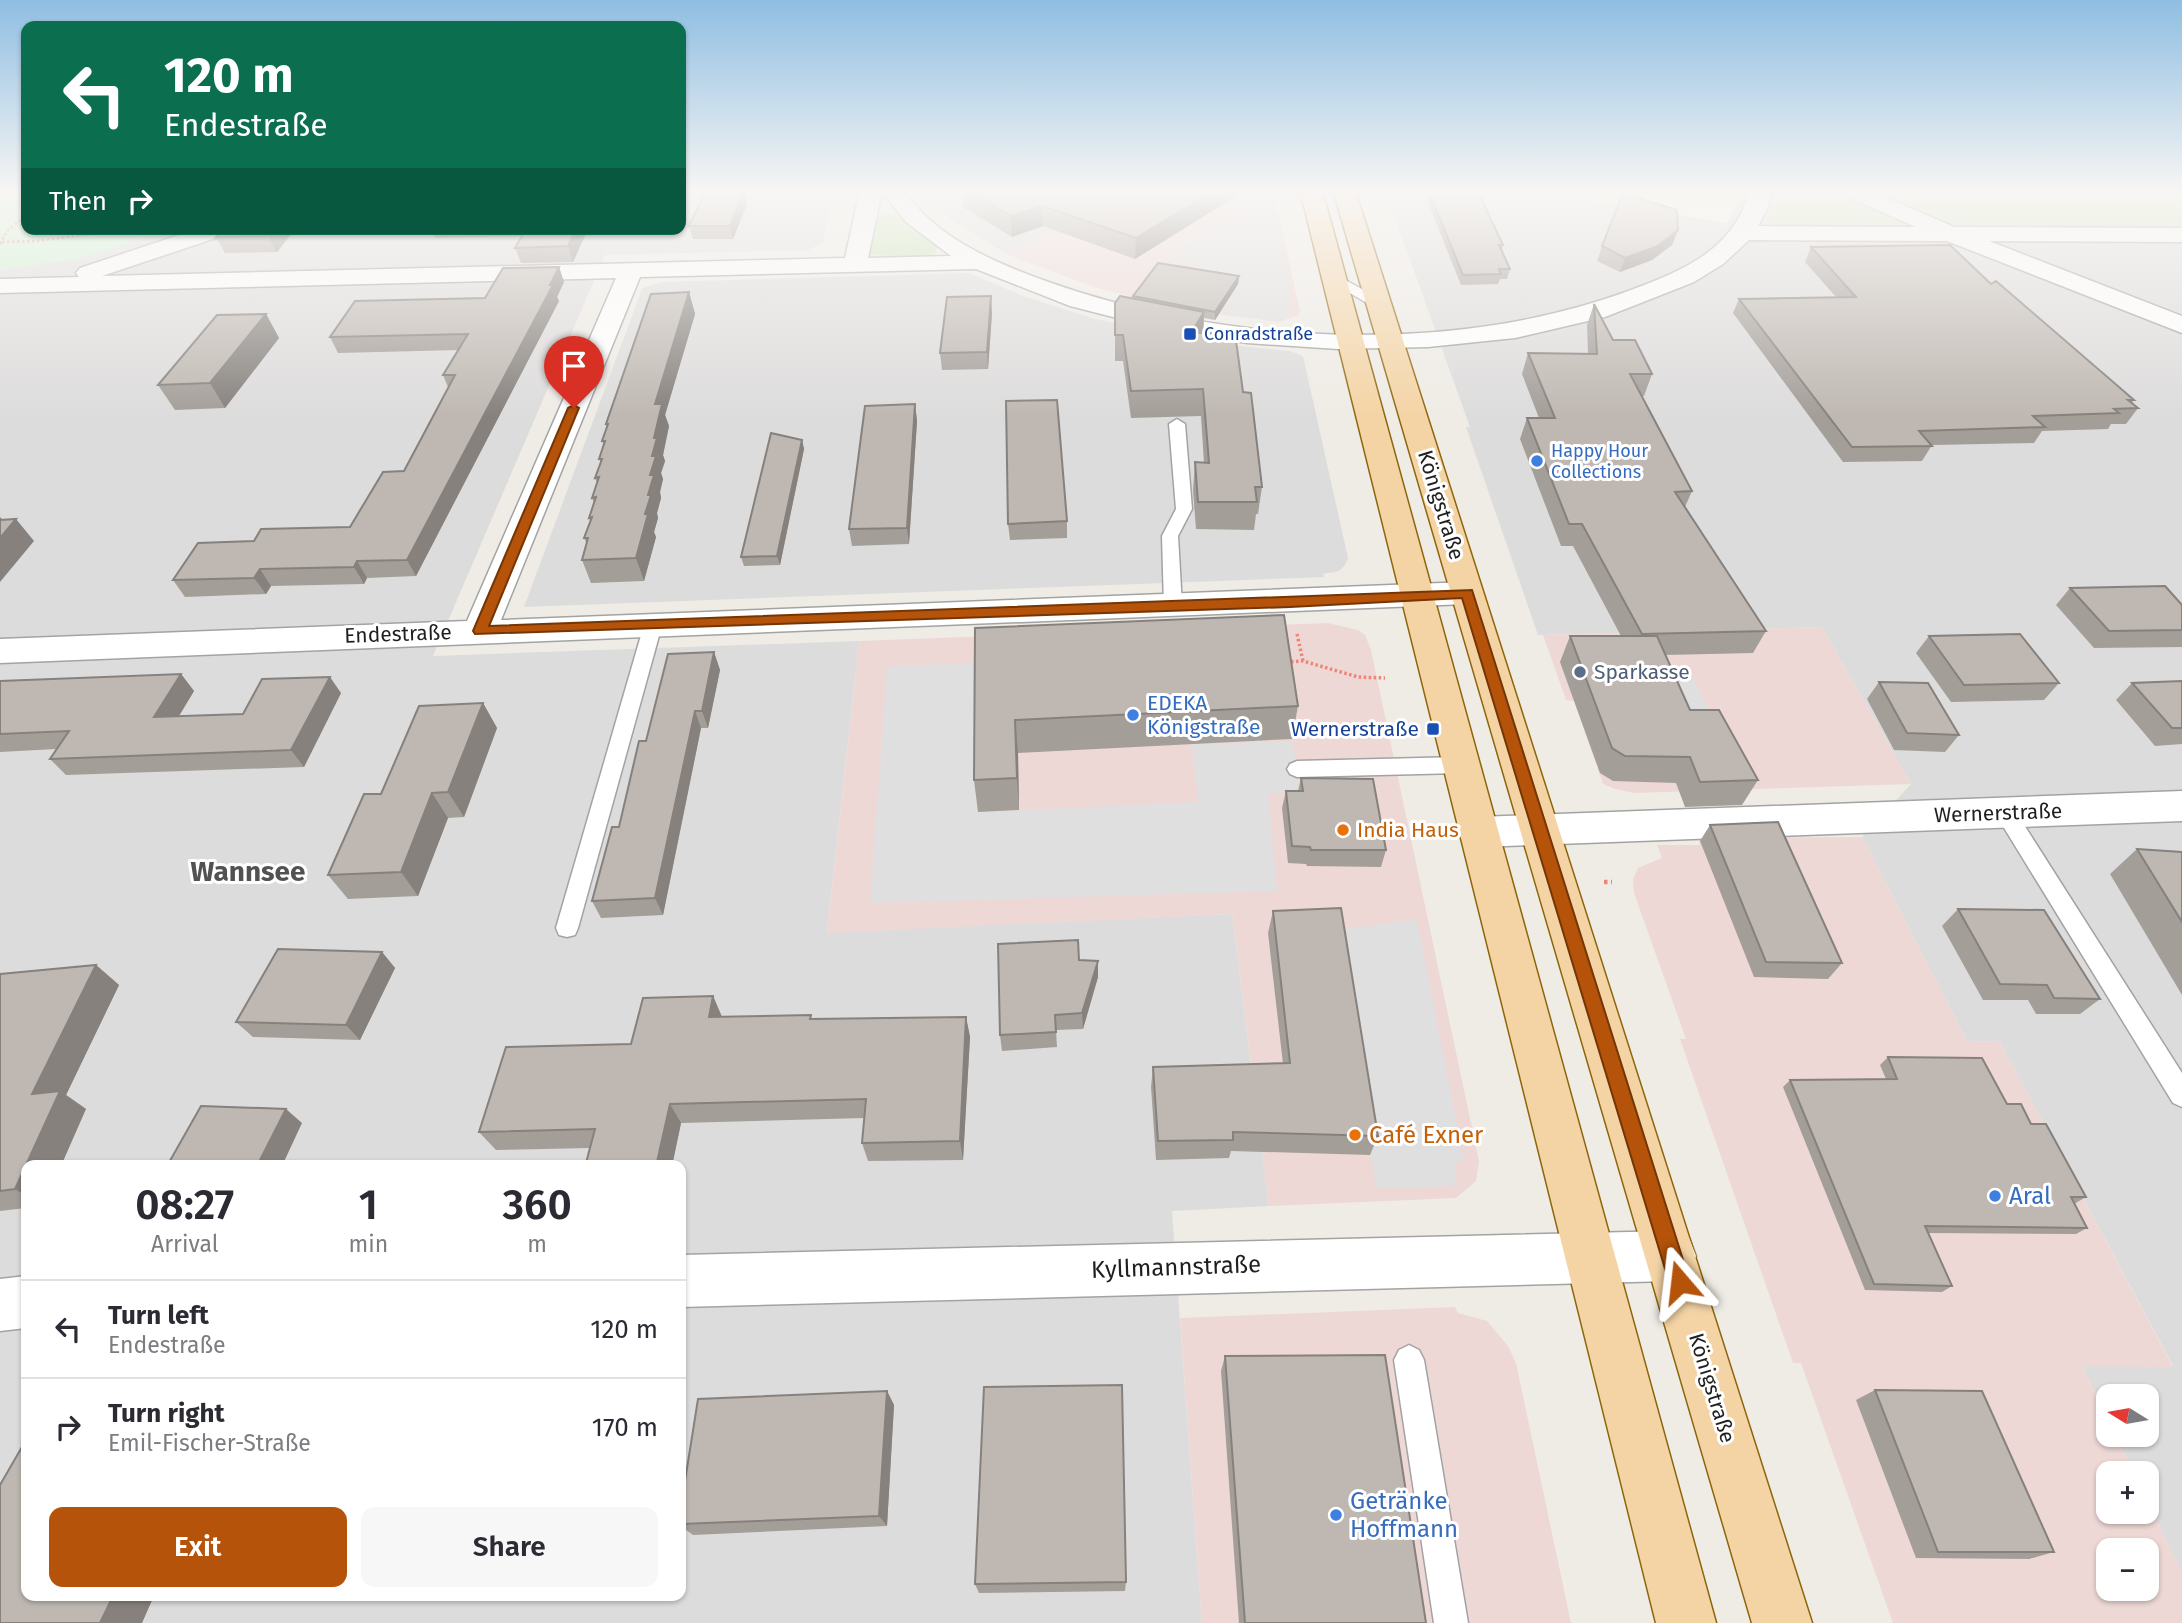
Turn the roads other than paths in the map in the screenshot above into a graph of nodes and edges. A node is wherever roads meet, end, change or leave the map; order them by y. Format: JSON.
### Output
{"nodes":[{"id":1,"x":108,"y":266,"type":"edge"},
{"id":2,"x":827,"y":266,"type":"edge"},
{"id":3,"x":987,"y":266,"type":"edge"},
{"id":4,"x":1331,"y":266,"type":"edge"},
{"id":5,"x":1367,"y":266,"type":"edge"},
{"id":6,"x":1703,"y":266,"type":"edge"},
{"id":7,"x":2031,"y":266,"type":"edge"},
{"id":8,"x":631,"y":271,"type":"junction"},
{"id":9,"x":1334,"y":278,"type":"junction"},
{"id":10,"x":49,"y":285,"type":"junction"},
{"id":11,"x":0,"y":286,"type":"edge"},
{"id":12,"x":1379,"y":304,"type":"junction"},
{"id":13,"x":2182,"y":325,"type":"edge"},
{"id":14,"x":1349,"y":340,"type":"junction"},
{"id":15,"x":1391,"y":340,"type":"junction"},
{"id":16,"x":1177,"y":424,"type":"edge"},
{"id":17,"x":1467,"y":593,"type":"junction"},
{"id":18,"x":1416,"y":595,"type":"junction"},
{"id":19,"x":1173,"y":606,"type":"junction"},
{"id":20,"x":653,"y":625,"type":"junction"},
{"id":21,"x":480,"y":631,"type":"junction"},
{"id":22,"x":0,"y":651,"type":"edge"},
{"id":23,"x":1461,"y":765,"type":"junction"},
{"id":24,"x":1297,"y":769,"type":"dead end"},
{"id":25,"x":2182,"y":806,"type":"edge"},
{"id":26,"x":2005,"y":813,"type":"junction"},
{"id":27,"x":1541,"y":831,"type":"junction"},
{"id":28,"x":1478,"y":832,"type":"junction"},
{"id":29,"x":567,"y":928,"type":"dead end"},
{"id":30,"x":2182,"y":1095,"type":"edge"},
{"id":31,"x":1671,"y":1256,"type":"junction"},
{"id":32,"x":1590,"y":1257,"type":"junction"},
{"id":33,"x":686,"y":1280,"type":"edge"},
{"id":34,"x":21,"y":1303,"type":"edge"},
{"id":35,"x":0,"y":1305,"type":"edge"},
{"id":36,"x":1409,"y":1360,"type":"dead end"},
{"id":37,"x":1451,"y":1623,"type":"edge"},
{"id":38,"x":1686,"y":1623,"type":"edge"},
{"id":39,"x":1782,"y":1623,"type":"edge"}],
"edges":[{"from":1,"to":10,"type":"street"},
{"from":2,"to":8,"type":"street"},
{"from":3,"to":14,"type":"street"},
{"from":4,"to":9,"type":"main road"},
{"from":5,"to":12,"type":"main road","name":"Königstraße"},
{"from":6,"to":15,"type":"street"},
{"from":7,"to":13,"type":"street"},
{"from":8,"to":10,"type":"street"},
{"from":8,"to":21,"type":"street"},
{"from":9,"to":12,"type":"lane"},
{"from":9,"to":14,"type":"main road"},
{"from":10,"to":11,"type":"street"},
{"from":12,"to":15,"type":"main road","name":"Königstraße"},
{"from":14,"to":15,"type":"street"},
{"from":14,"to":18,"type":"main road"},
{"from":15,"to":17,"type":"main road","name":"Königstraße"},
{"from":16,"to":19,"type":"lane"},
{"from":17,"to":18,"type":"street","name":"Endestraße"},
{"from":17,"to":27,"type":"main road","name":"Königstraße"},
{"from":18,"to":19,"type":"street","name":"Endestraße"},
{"from":18,"to":23,"type":"main road"},
{"from":19,"to":20,"type":"street","name":"Endestraße"},
{"from":20,"to":21,"type":"street","name":"Endestraße"},
{"from":20,"to":29,"type":"lane"},
{"from":21,"to":22,"type":"street","name":"Endestraße"},
{"from":23,"to":24,"type":"lane"},
{"from":23,"to":28,"type":"main road"},
{"from":25,"to":26,"type":"street","name":"Wernerstraße"},
{"from":26,"to":27,"type":"street","name":"Wernerstraße"},
{"from":26,"to":30,"type":"lane"},
{"from":27,"to":28,"type":"street","name":"Wernerstraße"},
{"from":27,"to":31,"type":"main road","name":"Königstraße"},
{"from":28,"to":32,"type":"main road"},
{"from":31,"to":32,"type":"street","name":"Kyllmannstraße"},
{"from":31,"to":39,"type":"main road","name":"Königstraße"},
{"from":32,"to":33,"type":"street","name":"Kyllmannstraße"},
{"from":32,"to":38,"type":"main road"},
{"from":34,"to":35,"type":"street"},
{"from":36,"to":37,"type":"lane"}]}
